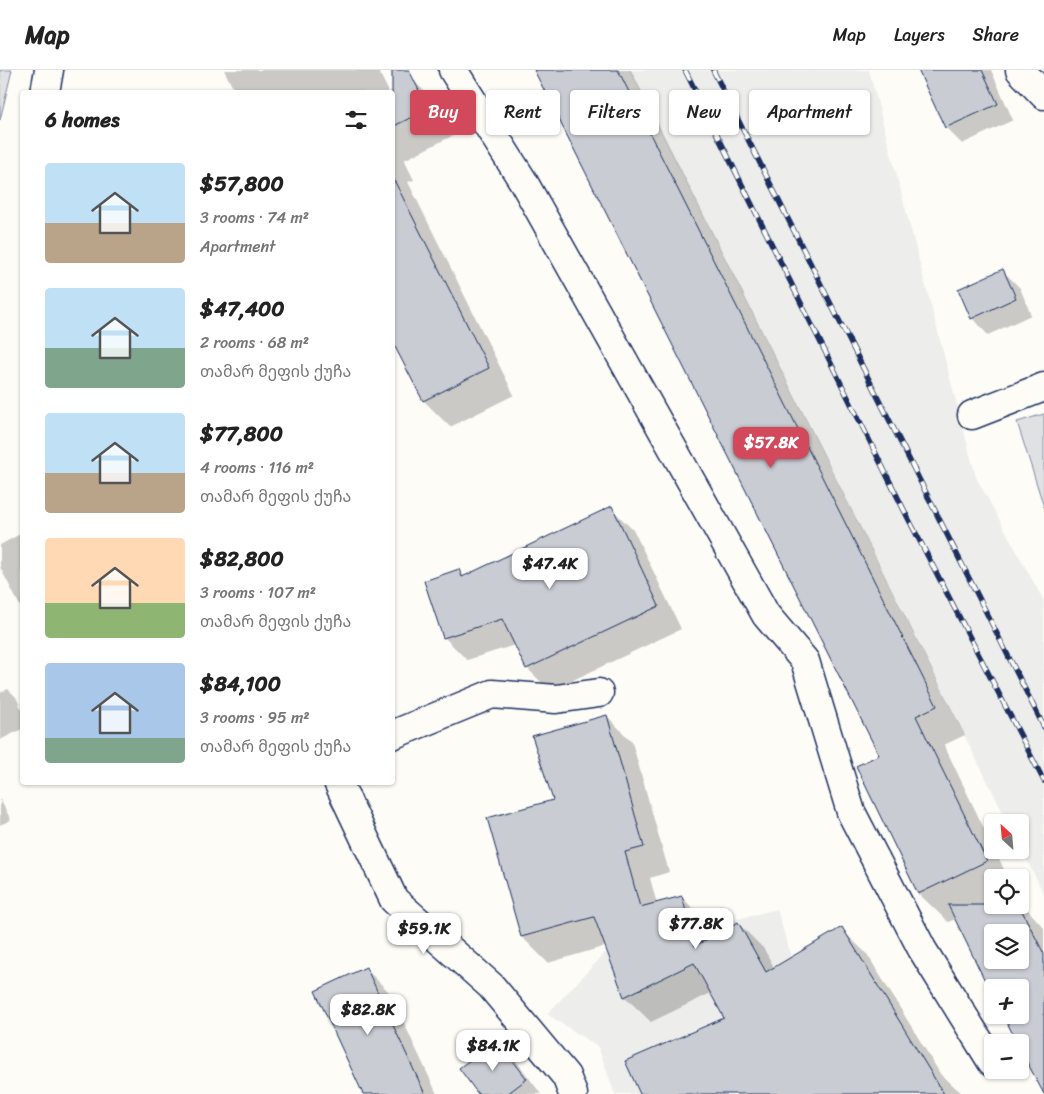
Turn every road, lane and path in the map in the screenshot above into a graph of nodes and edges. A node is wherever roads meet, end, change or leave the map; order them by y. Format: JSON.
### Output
{"nodes":[{"id":1,"x":49,"y":70,"type":"edge"},
{"id":2,"x":453,"y":70,"type":"edge"},
{"id":3,"x":1020,"y":70,"type":"edge"},
{"id":4,"x":45,"y":90,"type":"edge"},
{"id":5,"x":1044,"y":96,"type":"edge"},
{"id":6,"x":1044,"y":386,"type":"edge"},
{"id":7,"x":972,"y":415,"type":"dead end"},
{"id":8,"x":599,"y":693,"type":"dead end"},
{"id":9,"x":395,"y":734,"type":"edge"},
{"id":10,"x":339,"y":785,"type":"edge"},
{"id":11,"x":984,"y":1049,"type":"edge"},
{"id":12,"x":573,"y":1094,"type":"edge"}],
"edges":[{"from":1,"to":4,"type":"street"},
{"from":2,"to":11,"type":"street"},
{"from":3,"to":5,"type":"street"},
{"from":6,"to":7,"type":"street"},
{"from":8,"to":9,"type":"street"},
{"from":10,"to":12,"type":"street"}]}
